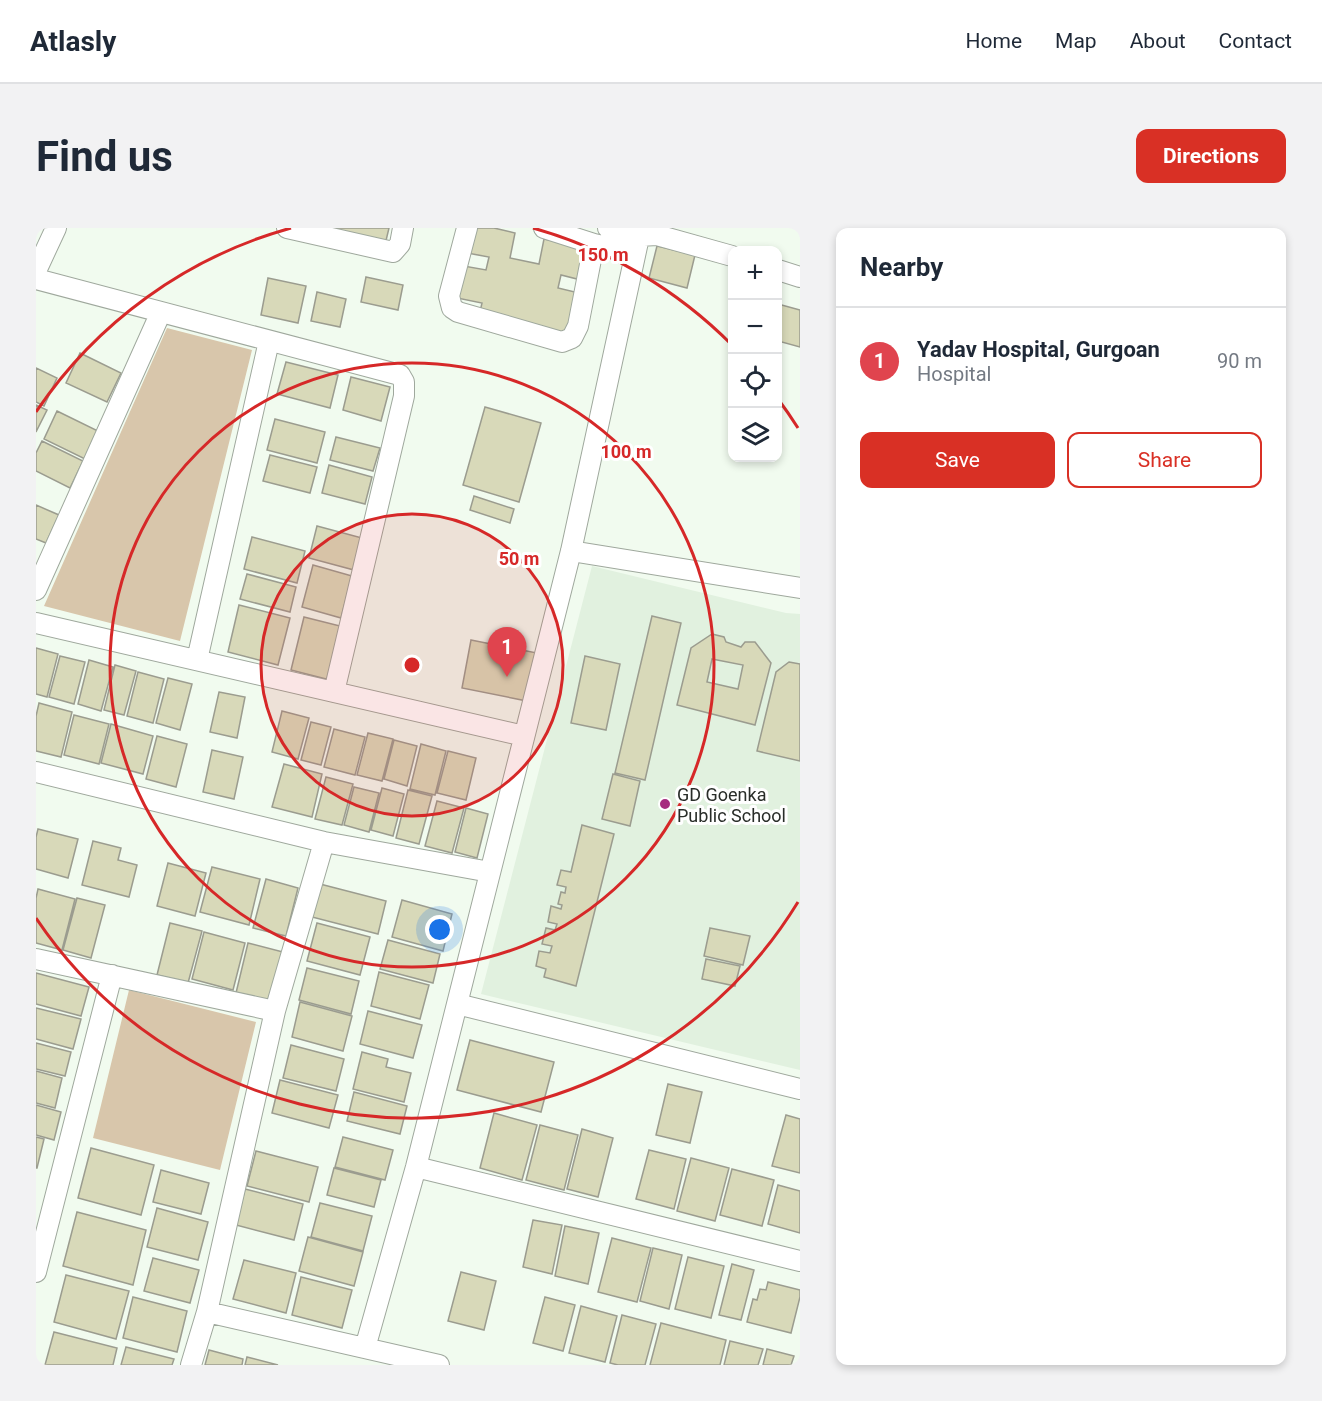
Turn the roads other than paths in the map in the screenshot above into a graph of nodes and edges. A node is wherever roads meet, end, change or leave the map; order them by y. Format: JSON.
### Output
{"nodes":[{"id":1,"x":56,"y":228,"type":"edge"},
{"id":2,"x":290,"y":228,"type":"edge"},
{"id":3,"x":403,"y":228,"type":"edge"},
{"id":4,"x":467,"y":228,"type":"edge"},
{"id":5,"x":544,"y":228,"type":"edge"},
{"id":6,"x":608,"y":228,"type":"edge"},
{"id":7,"x":638,"y":239,"type":"edge"},
{"id":8,"x":594,"y":244,"type":"junction"},
{"id":9,"x":728,"y":255,"type":"edge"},
{"id":10,"x":36,"y":271,"type":"edge"},
{"id":11,"x":782,"y":272,"type":"edge"},
{"id":12,"x":800,"y":277,"type":"edge"},
{"id":13,"x":36,"y":279,"type":"edge"},
{"id":14,"x":161,"y":312,"type":"junction"},
{"id":15,"x":269,"y":341,"type":"junction"},
{"id":16,"x":571,"y":551,"type":"junction"},
{"id":17,"x":800,"y":588,"type":"edge"},
{"id":18,"x":36,"y":590,"type":"edge"},
{"id":19,"x":36,"y":623,"type":"edge"},
{"id":20,"x":197,"y":660,"type":"junction"},
{"id":21,"x":334,"y":692,"type":"junction"},
{"id":22,"x":524,"y":736,"type":"junction"},
{"id":23,"x":36,"y":772,"type":"edge"},
{"id":24,"x":324,"y":842,"type":"junction"},
{"id":25,"x":490,"y":872,"type":"junction"},
{"id":26,"x":36,"y":959,"type":"edge"},
{"id":27,"x":112,"y":975,"type":"junction"},
{"id":28,"x":457,"y":1004,"type":"junction"},
{"id":29,"x":275,"y":1011,"type":"junction"},
{"id":30,"x":800,"y":1089,"type":"edge"},
{"id":31,"x":416,"y":1167,"type":"junction"},
{"id":32,"x":800,"y":1261,"type":"edge"},
{"id":33,"x":36,"y":1272,"type":"edge"},
{"id":34,"x":207,"y":1312,"type":"junction"},
{"id":35,"x":365,"y":1348,"type":"junction"},
{"id":36,"x":191,"y":1365,"type":"edge"},
{"id":37,"x":439,"y":1365,"type":"edge"}],
"edges":[{"from":1,"to":10,"type":"street"},
{"from":2,"to":3,"type":"street"},
{"from":4,"to":8,"type":"street"},
{"from":5,"to":8,"type":"street"},
{"from":6,"to":7,"type":"street"},
{"from":7,"to":8,"type":"street"},
{"from":7,"to":9,"type":"street"},
{"from":7,"to":16,"type":"street"},
{"from":11,"to":12,"type":"street"},
{"from":13,"to":14,"type":"street"},
{"from":14,"to":15,"type":"street"},
{"from":14,"to":18,"type":"street"},
{"from":15,"to":20,"type":"street"},
{"from":15,"to":21,"type":"street"},
{"from":16,"to":17,"type":"street"},
{"from":16,"to":22,"type":"street"},
{"from":19,"to":20,"type":"street"},
{"from":20,"to":21,"type":"street"},
{"from":21,"to":22,"type":"street"},
{"from":22,"to":25,"type":"street"},
{"from":23,"to":24,"type":"street"},
{"from":24,"to":25,"type":"street"},
{"from":24,"to":29,"type":"street"},
{"from":25,"to":28,"type":"street"},
{"from":26,"to":27,"type":"street"},
{"from":27,"to":29,"type":"street"},
{"from":27,"to":33,"type":"street"},
{"from":28,"to":30,"type":"street"},
{"from":28,"to":31,"type":"street"},
{"from":29,"to":34,"type":"street"},
{"from":31,"to":32,"type":"street"},
{"from":31,"to":35,"type":"street"},
{"from":34,"to":35,"type":"street"},
{"from":34,"to":36,"type":"street"},
{"from":35,"to":37,"type":"street"}]}
